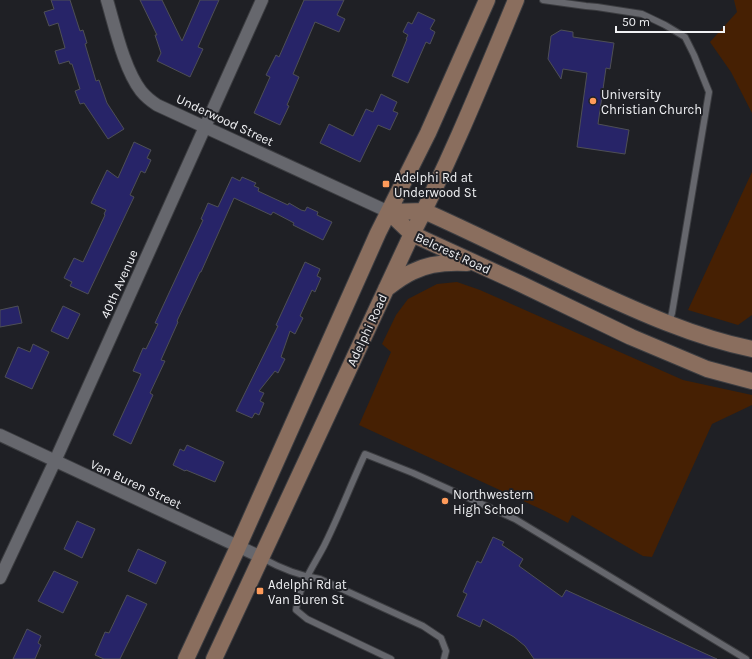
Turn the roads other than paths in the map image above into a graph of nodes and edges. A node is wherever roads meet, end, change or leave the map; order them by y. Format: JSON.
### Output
{"nodes":[{"id":1,"x":107,"y":0,"type":"edge"},
{"id":2,"x":262,"y":0,"type":"edge"},
{"id":3,"x":487,"y":0,"type":"edge"},
{"id":4,"x":516,"y":0,"type":"edge"},
{"id":5,"x":543,"y":0,"type":"edge"},
{"id":6,"x":205,"y":126,"type":"junction"},
{"id":7,"x":424,"y":211,"type":"junction"},
{"id":8,"x":389,"y":212,"type":"junction"},
{"id":9,"x":412,"y":234,"type":"junction"},
{"id":10,"x":476,"y":263,"type":"junction"},
{"id":11,"x":386,"y":289,"type":"junction"},
{"id":12,"x":668,"y":324,"type":"junction"},
{"id":13,"x":752,"y":349,"type":"edge"},
{"id":14,"x":752,"y":381,"type":"edge"},
{"id":15,"x":0,"y":435,"type":"edge"},
{"id":16,"x":55,"y":461,"type":"junction"},
{"id":17,"x":238,"y":547,"type":"junction"},
{"id":18,"x":261,"y":557,"type":"junction"},
{"id":19,"x":307,"y":577,"type":"junction"},
{"id":20,"x":0,"y":578,"type":"edge"},
{"id":21,"x":186,"y":659,"type":"edge"},
{"id":22,"x":214,"y":659,"type":"edge"},
{"id":23,"x":391,"y":659,"type":"edge"},
{"id":24,"x":444,"y":659,"type":"edge"},
{"id":25,"x":746,"y":659,"type":"edge"}],
"edges":[{"from":1,"to":6,"type":"street","name":"Underwood Street"},
{"from":2,"to":6,"type":"street","name":"40th Avenue"},
{"from":3,"to":8,"type":"main road"},
{"from":4,"to":7,"type":"main road","name":"Adelphi Road"},
{"from":5,"to":12,"type":"lane"},
{"from":6,"to":8,"type":"street","name":"Underwood Street"},
{"from":6,"to":16,"type":"street","name":"40th Avenue"},
{"from":7,"to":8,"type":"main road","name":"Belcrest Road"},
{"from":7,"to":9,"type":"main road","name":"Adelphi Road"},
{"from":7,"to":12,"type":"main road","name":"Belcrest Road"},
{"from":8,"to":9,"type":"main road","name":"Belcrest Road"},
{"from":8,"to":17,"type":"main road"},
{"from":9,"to":10,"type":"main road","name":"Belcrest Road"},
{"from":9,"to":11,"type":"main road","name":"Adelphi Road"},
{"from":10,"to":11,"type":"main road"},
{"from":10,"to":14,"type":"main road","name":"Belcrest Road"},
{"from":11,"to":18,"type":"main road","name":"Adelphi Road"},
{"from":12,"to":13,"type":"main road","name":"Belcrest Road"},
{"from":15,"to":16,"type":"street","name":"Van Buren Street"},
{"from":16,"to":17,"type":"street","name":"Van Buren Street"},
{"from":16,"to":20,"type":"street","name":"40th Avenue"},
{"from":17,"to":18,"type":"street","name":"Van Buren Street"},
{"from":17,"to":21,"type":"main road"},
{"from":18,"to":19,"type":"lane"},
{"from":18,"to":22,"type":"main road","name":"Adelphi Road"},
{"from":19,"to":23,"type":"lane"},
{"from":19,"to":24,"type":"lane"},
{"from":19,"to":25,"type":"lane"}]}
